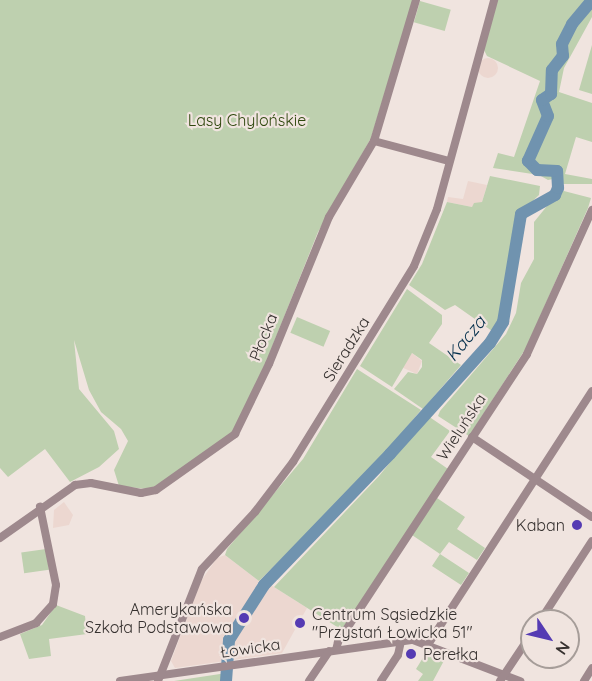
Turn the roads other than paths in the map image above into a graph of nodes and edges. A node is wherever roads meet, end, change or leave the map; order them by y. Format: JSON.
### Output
{"nodes":[{"id":1,"x":416,"y":0,"type":"edge"},
{"id":2,"x":494,"y":0,"type":"edge"},
{"id":3,"x":374,"y":141,"type":"junction"},
{"id":4,"x":449,"y":161,"type":"junction"},
{"id":5,"x":592,"y":210,"type":"edge"},
{"id":6,"x":592,"y":391,"type":"edge"},
{"id":7,"x":472,"y":437,"type":"junction"},
{"id":8,"x":536,"y":478,"type":"junction"},
{"id":9,"x":40,"y":507,"type":"junction"},
{"id":10,"x":592,"y":517,"type":"edge"},
{"id":11,"x":0,"y":538,"type":"edge"},
{"id":12,"x":592,"y":542,"type":"edge"},
{"id":13,"x":548,"y":609,"type":"edge"},
{"id":14,"x":0,"y":637,"type":"edge"},
{"id":15,"x":401,"y":641,"type":"junction"},
{"id":16,"x":429,"y":643,"type":"junction"},
{"id":17,"x":333,"y":651,"type":"junction"},
{"id":18,"x":520,"y":651,"type":"edge"},
{"id":19,"x":592,"y":668,"type":"edge"},
{"id":20,"x":160,"y":678,"type":"edge"},
{"id":21,"x":502,"y":678,"type":"edge"},
{"id":22,"x":120,"y":681,"type":"edge"},
{"id":23,"x":309,"y":681,"type":"edge"},
{"id":24,"x":381,"y":681,"type":"edge"},
{"id":25,"x":519,"y":681,"type":"edge"},
{"id":26,"x":584,"y":681,"type":"edge"}],
"edges":[{"from":1,"to":3,"type":"street","name":"Płocka"},
{"from":2,"to":4,"type":"street","name":"Sieradzka"},
{"from":3,"to":4,"type":"street"},
{"from":3,"to":9,"type":"street","name":"Płocka"},
{"from":4,"to":20,"type":"street","name":"Sieradzka"},
{"from":5,"to":7,"type":"street","name":"Wieluńska"},
{"from":6,"to":8,"type":"street"},
{"from":7,"to":8,"type":"street"},
{"from":7,"to":17,"type":"street","name":"Wieluńska"},
{"from":8,"to":10,"type":"street"},
{"from":8,"to":16,"type":"street"},
{"from":9,"to":11,"type":"street","name":"Płocka"},
{"from":9,"to":14,"type":"street"},
{"from":12,"to":13,"type":"street"},
{"from":15,"to":16,"type":"street","name":"Łowicka"},
{"from":15,"to":17,"type":"street","name":"Łowicka"},
{"from":15,"to":24,"type":"street"},
{"from":16,"to":21,"type":"street","name":"Łowicka"},
{"from":17,"to":20,"type":"street","name":"Łowicka"},
{"from":17,"to":23,"type":"street","name":"Wieluńska"},
{"from":18,"to":21,"type":"street"},
{"from":19,"to":26,"type":"street"},
{"from":20,"to":22,"type":"street","name":"Łowicka"},
{"from":21,"to":25,"type":"street","name":"Łowicka"}]}
